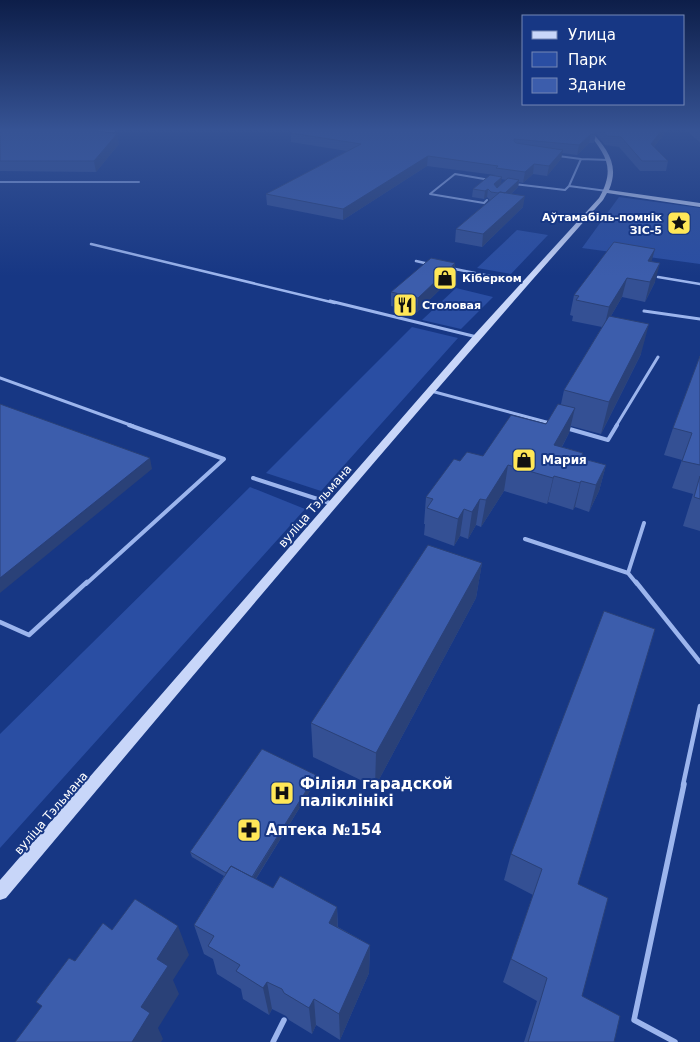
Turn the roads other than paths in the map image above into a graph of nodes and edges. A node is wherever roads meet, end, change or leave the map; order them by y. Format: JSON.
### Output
{"nodes":[{"id":1,"x":449,"y":179,"type":"edge"},
{"id":2,"x":480,"y":179,"type":"edge"},
{"id":3,"x":572,"y":179,"type":"edge"},
{"id":4,"x":611,"y":179,"type":"edge"},
{"id":5,"x":0,"y":182,"type":"edge"},
{"id":6,"x":139,"y":182,"type":"dead end"},
{"id":7,"x":498,"y":182,"type":"edge"},
{"id":8,"x":506,"y":183,"type":"edge"},
{"id":9,"x":569,"y":186,"type":"junction"},
{"id":10,"x":607,"y":191,"type":"junction"},
{"id":11,"x":487,"y":200,"type":"edge"},
{"id":12,"x":700,"y":205,"type":"edge"},
{"id":13,"x":91,"y":244,"type":"dead end"},
{"id":14,"x":416,"y":261,"type":"dead end"},
{"id":15,"x":436,"y":265,"type":"edge"},
{"id":16,"x":445,"y":267,"type":"edge"},
{"id":17,"x":658,"y":277,"type":"edge"},
{"id":18,"x":525,"y":283,"type":"junction"},
{"id":19,"x":700,"y":284,"type":"edge"},
{"id":20,"x":644,"y":311,"type":"dead end"},
{"id":21,"x":700,"y":319,"type":"edge"},
{"id":22,"x":477,"y":337,"type":"junction"},
{"id":23,"x":658,"y":356,"type":"dead end"},
{"id":24,"x":0,"y":378,"type":"edge"},
{"id":25,"x":431,"y":391,"type":"junction"},
{"id":26,"x":552,"y":424,"type":"edge"},
{"id":27,"x":562,"y":427,"type":"edge"},
{"id":28,"x":224,"y":459,"type":"joint"},
{"id":29,"x":253,"y":478,"type":"dead end"},
{"id":30,"x":332,"y":504,"type":"junction"},
{"id":31,"x":644,"y":523,"type":"dead end"},
{"id":32,"x":524,"y":539,"type":"dead end"},
{"id":33,"x":628,"y":573,"type":"junction"},
{"id":34,"x":0,"y":622,"type":"edge"},
{"id":35,"x":700,"y":662,"type":"edge"},
{"id":36,"x":700,"y":706,"type":"edge"},
{"id":37,"x":0,"y":892,"type":"edge"},
{"id":38,"x":284,"y":1020,"type":"edge"},
{"id":39,"x":273,"y":1042,"type":"edge"},
{"id":40,"x":675,"y":1042,"type":"edge"}],
"edges":[{"from":1,"to":11,"type":"lane"},
{"from":2,"to":7,"type":"lane"},
{"from":3,"to":9,"type":"lane"},
{"from":4,"to":10,"type":"main road"},
{"from":5,"to":6,"type":"lane"},
{"from":8,"to":9,"type":"lane"},
{"from":9,"to":10,"type":"lane"},
{"from":10,"to":12,"type":"main road"},
{"from":10,"to":18,"type":"main road","name":"вуліца Тэльмана"},
{"from":13,"to":22,"type":"lane"},
{"from":14,"to":15,"type":"lane"},
{"from":16,"to":18,"type":"lane"},
{"from":17,"to":19,"type":"lane"},
{"from":18,"to":22,"type":"main road","name":"вуліца Тэльмана"},
{"from":20,"to":21,"type":"lane"},
{"from":22,"to":25,"type":"main road","name":"вуліца Тэльмана"},
{"from":23,"to":27,"type":"lane"},
{"from":24,"to":28,"type":"lane"},
{"from":25,"to":26,"type":"lane"},
{"from":25,"to":30,"type":"main road","name":"вуліца Тэльмана"},
{"from":28,"to":34,"type":"lane"},
{"from":29,"to":30,"type":"lane"},
{"from":30,"to":37,"type":"main road","name":"вуліца Тэльмана"},
{"from":31,"to":33,"type":"lane"},
{"from":32,"to":33,"type":"lane"},
{"from":33,"to":35,"type":"lane"},
{"from":36,"to":40,"type":"lane"},
{"from":38,"to":39,"type":"lane"}]}
